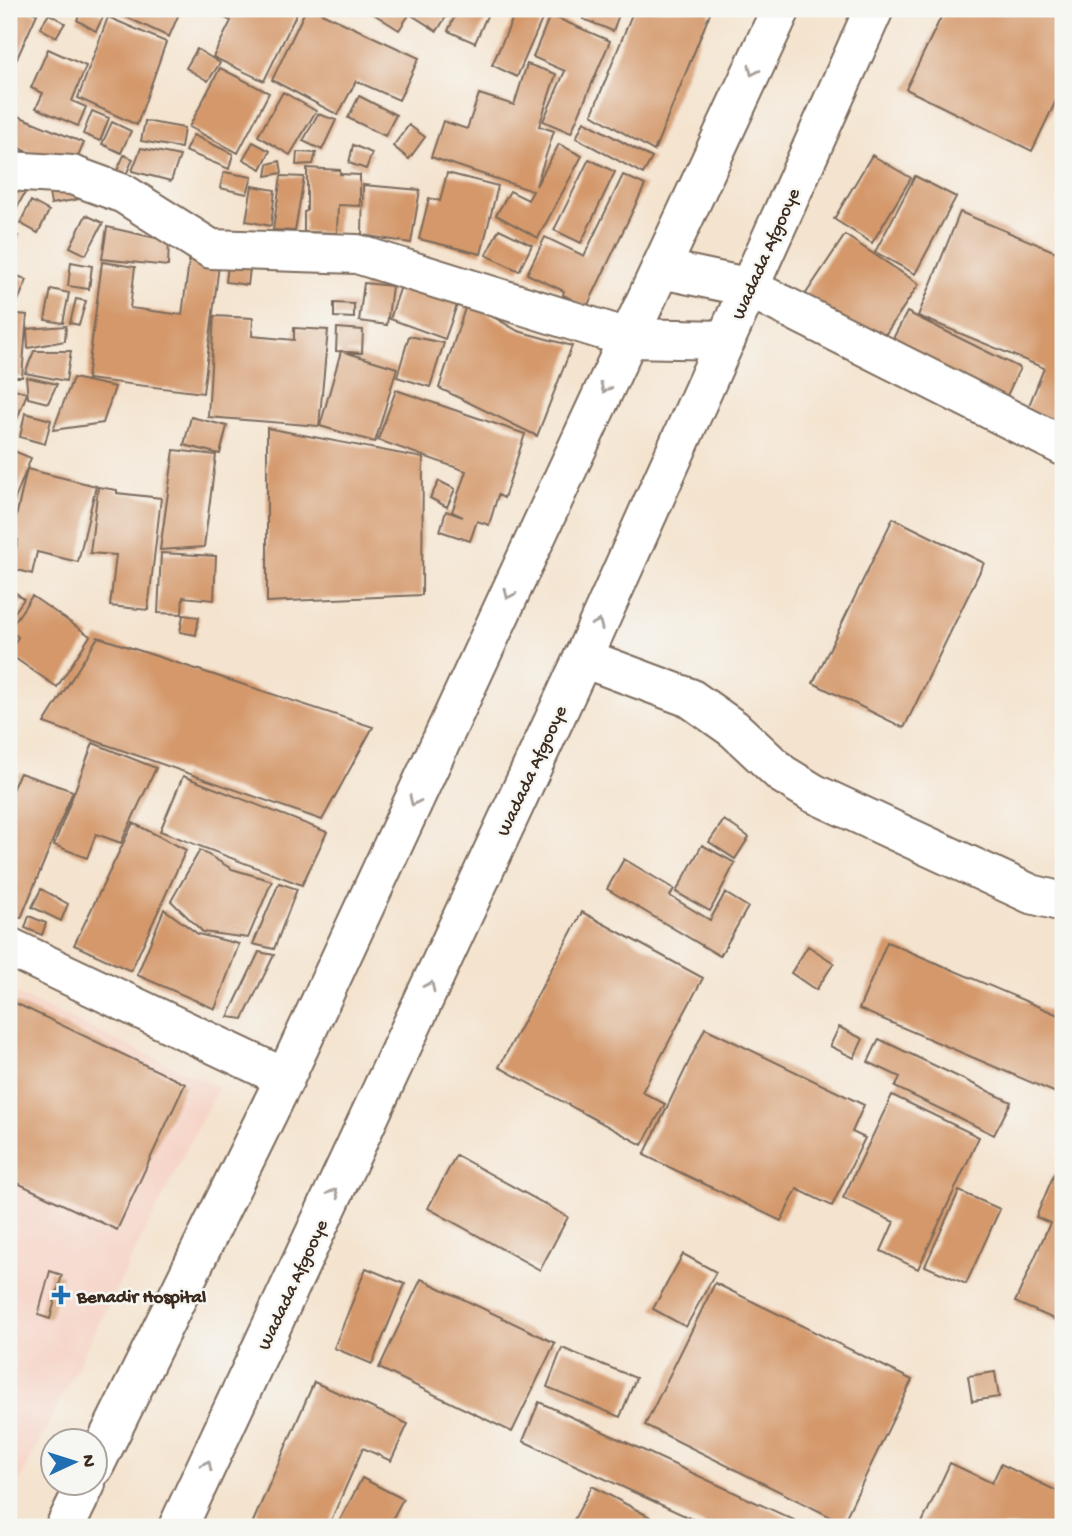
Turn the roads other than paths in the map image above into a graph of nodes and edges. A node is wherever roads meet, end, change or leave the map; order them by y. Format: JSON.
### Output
{"nodes":[{"id":1,"x":781,"y":9,"type":"edge"},
{"id":2,"x":874,"y":9,"type":"edge"},
{"id":3,"x":9,"y":170,"type":"edge"},
{"id":4,"x":662,"y":269,"type":"junction"},
{"id":5,"x":747,"y":287,"type":"junction"},
{"id":6,"x":628,"y":338,"type":"junction"},
{"id":7,"x":726,"y":340,"type":"junction"},
{"id":8,"x":1063,"y":446,"type":"edge"},
{"id":9,"x":583,"y":658,"type":"junction"},
{"id":10,"x":1063,"y":902,"type":"edge"},
{"id":11,"x":9,"y":947,"type":"edge"},
{"id":12,"x":285,"y":1078,"type":"junction"},
{"id":13,"x":108,"y":1438,"type":"edge"},
{"id":14,"x":79,"y":1498,"type":"edge"},
{"id":15,"x":65,"y":1527,"type":"edge"},
{"id":16,"x":178,"y":1527,"type":"edge"}],
"edges":[{"from":1,"to":4,"type":"main road","one_way":true},
{"from":2,"to":5,"type":"main road","name":"Wadada Afgooye"},
{"from":3,"to":6,"type":"main road"},
{"from":4,"to":5,"type":"main road"},
{"from":4,"to":6,"type":"main road"},
{"from":5,"to":7,"type":"main road","name":"Wadada Afgooye"},
{"from":5,"to":8,"type":"main road"},
{"from":6,"to":7,"type":"main road"},
{"from":6,"to":12,"type":"main road","one_way":true},
{"from":9,"to":7,"type":"main road","name":"Wadada Afgooye","one_way":true},
{"from":9,"to":10,"type":"main road"},
{"from":16,"to":9,"type":"main road","name":"Wadada Afgooye","one_way":true},
{"from":11,"to":12,"type":"main road"},
{"from":12,"to":13,"type":"main road"},
{"from":14,"to":15,"type":"main road"}]}
